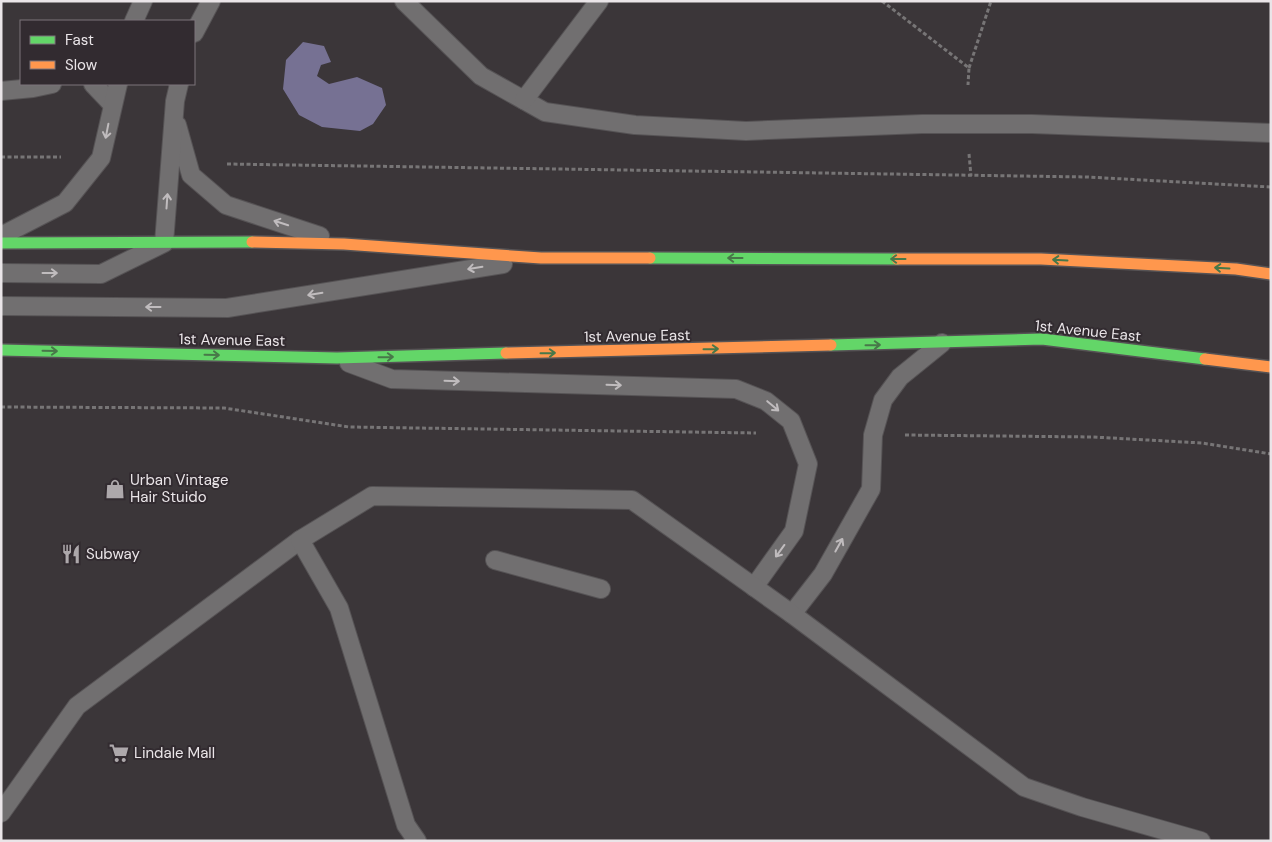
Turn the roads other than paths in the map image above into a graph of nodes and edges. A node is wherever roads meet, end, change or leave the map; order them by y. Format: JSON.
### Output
{"nodes":[{"id":1,"x":143,"y":1,"type":"edge"},
{"id":2,"x":211,"y":1,"type":"edge"},
{"id":3,"x":404,"y":1,"type":"edge"},
{"id":4,"x":599,"y":1,"type":"edge"},
{"id":5,"x":134,"y":20,"type":"edge"},
{"id":6,"x":195,"y":31,"type":"edge"},
{"id":7,"x":47,"y":85,"type":"edge"},
{"id":8,"x":94,"y":85,"type":"edge"},
{"id":9,"x":118,"y":85,"type":"edge"},
{"id":10,"x":179,"y":85,"type":"edge"},
{"id":11,"x":1,"y":91,"type":"edge"},
{"id":12,"x":524,"y":100,"type":"junction"},
{"id":13,"x":112,"y":104,"type":"junction"},
{"id":14,"x":174,"y":115,"type":"junction"},
{"id":15,"x":1271,"y":132,"type":"edge"},
{"id":16,"x":1,"y":236,"type":"edge"},
{"id":17,"x":1,"y":243,"type":"edge"},
{"id":18,"x":164,"y":243,"type":"junction"},
{"id":19,"x":344,"y":244,"type":"junction"},
{"id":20,"x":541,"y":258,"type":"junction"},
{"id":21,"x":1,"y":273,"type":"edge"},
{"id":22,"x":1271,"y":274,"type":"edge"},
{"id":23,"x":1,"y":306,"type":"edge"},
{"id":24,"x":942,"y":343,"type":"junction"},
{"id":25,"x":1,"y":350,"type":"edge"},
{"id":26,"x":337,"y":358,"type":"junction"},
{"id":27,"x":1271,"y":367,"type":"edge"},
{"id":28,"x":300,"y":540,"type":"junction"},
{"id":29,"x":495,"y":560,"type":"dead end"},
{"id":30,"x":754,"y":587,"type":"junction"},
{"id":31,"x":601,"y":589,"type":"dead end"},
{"id":32,"x":792,"y":614,"type":"junction"},
{"id":33,"x":1,"y":813,"type":"edge"},
{"id":34,"x":417,"y":841,"type":"edge"},
{"id":35,"x":1201,"y":841,"type":"edge"}],
"edges":[{"from":1,"to":5,"type":"lane"},
{"from":2,"to":6,"type":"lane"},
{"from":3,"to":12,"type":"lane"},
{"from":4,"to":12,"type":"lane"},
{"from":7,"to":11,"type":"lane"},
{"from":8,"to":13,"type":"lane"},
{"from":9,"to":13,"type":"lane"},
{"from":10,"to":14,"type":"lane"},
{"from":12,"to":15,"type":"lane"},
{"from":13,"to":16,"type":"lane","one_way":true},
{"from":18,"to":14,"type":"lane","one_way":true},
{"from":19,"to":14,"type":"lane","one_way":true},
{"from":17,"to":18,"type":"main road"},
{"from":18,"to":19,"type":"main road"},
{"from":21,"to":18,"type":"lane","one_way":true},
{"from":19,"to":20,"type":"main road"},
{"from":22,"to":20,"type":"main road","one_way":true},
{"from":20,"to":23,"type":"lane","one_way":true},
{"from":26,"to":24,"type":"main road","name":"1st Avenue East","one_way":true},
{"from":24,"to":27,"type":"main road","name":"1st Avenue East"},
{"from":32,"to":24,"type":"lane","one_way":true},
{"from":25,"to":26,"type":"main road","name":"1st Avenue East","one_way":true},
{"from":26,"to":30,"type":"lane","one_way":true},
{"from":28,"to":30,"type":"lane"},
{"from":28,"to":33,"type":"lane"},
{"from":28,"to":34,"type":"lane"},
{"from":29,"to":31,"type":"lane"},
{"from":30,"to":32,"type":"lane"},
{"from":32,"to":35,"type":"lane"}]}
